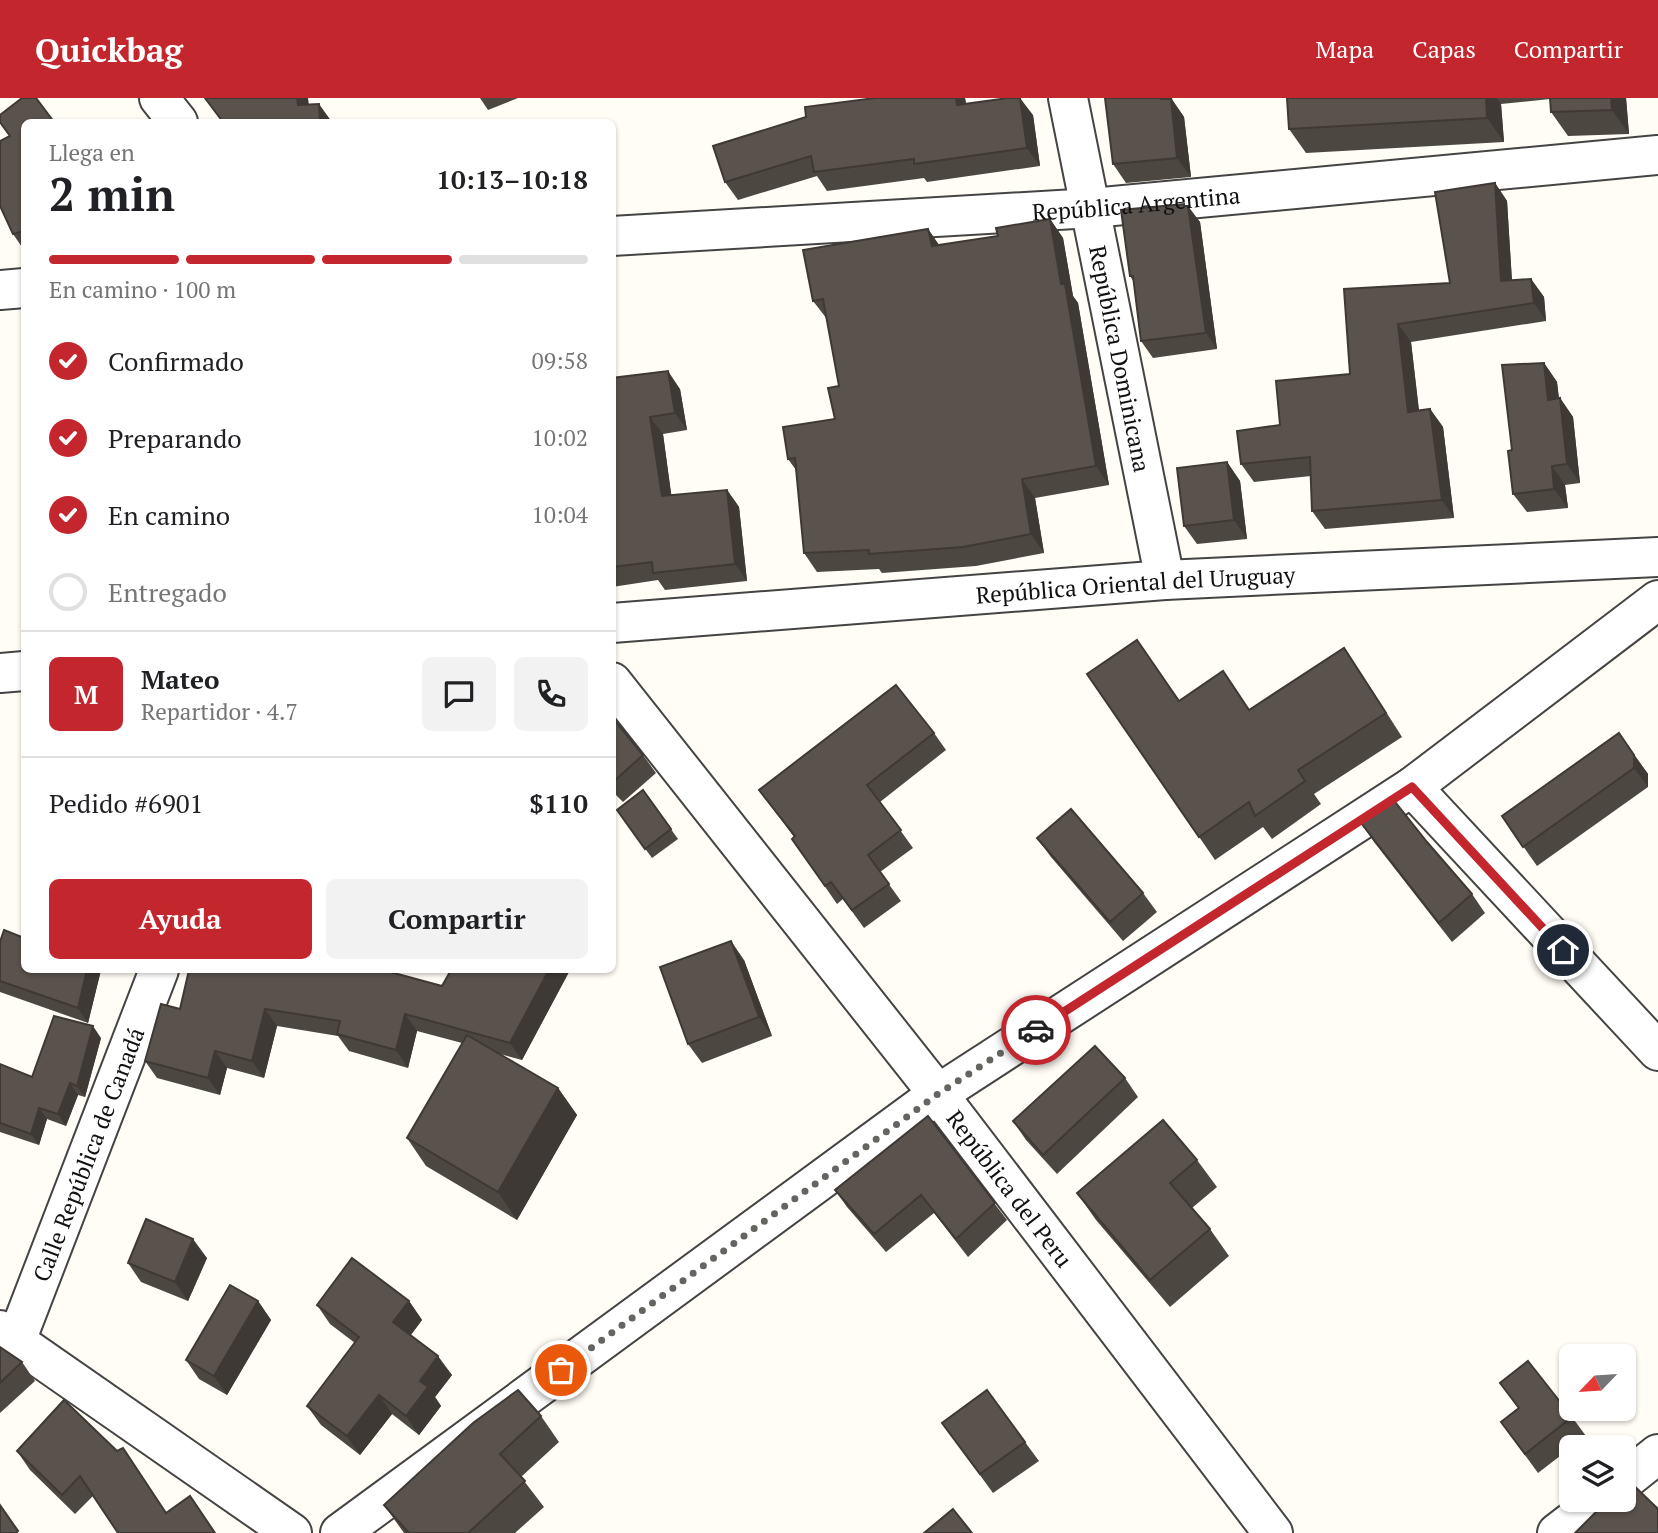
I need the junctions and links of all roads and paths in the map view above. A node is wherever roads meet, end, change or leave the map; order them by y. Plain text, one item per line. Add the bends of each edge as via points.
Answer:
1 (159, 98) edge
2 (1068, 98) edge
3 (176, 119) edge
4 (1658, 155) edge
5 (1092, 208) junction
6 (616, 236) edge
7 (21, 288) edge
8 (0, 290) edge
9 (1658, 557) edge
10 (1165, 580) junction
11 (1658, 600) edge
12 (616, 623) edge
13 (21, 671) edge
14 (0, 674) edge
15 (616, 687) edge
16 (1412, 787) junction
17 (158, 973) edge
18 (1658, 1051) edge
19 (938, 1094) junction
20 (8, 1336) edge
21 (1658, 1454) edge
22 (1636, 1471) edge
23 (1584, 1512) edge
24 (292, 1533) edge
25 (340, 1533) edge
26 (1273, 1533) edge
27 (1557, 1533) edge

1 - 3 street
2 - 5 street, República Dominicana
4 - 5 street, República Argentina
5 - 6 street, República Argentina
5 - 10 street, República Dominicana
7 - 8 street
9 - 10 street, República Oriental del Uruguay
10 - 12 street, República Oriental del Uruguay
11 - 16 street
13 - 14 street
15 - 19 street, República del Peru
16 - 18 street
16 - 19 street
17 - 20 street, Calle República de Canadá
19 - 25 street
19 - 26 street, República del Peru
20 - 24 street
21 - 22 street
23 - 27 street

